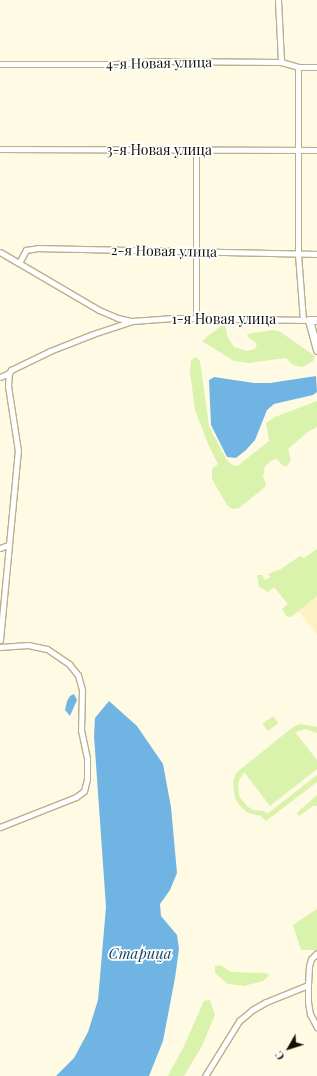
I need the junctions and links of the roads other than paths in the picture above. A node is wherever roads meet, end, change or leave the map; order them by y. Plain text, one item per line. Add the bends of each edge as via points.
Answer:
1 (278, 0) edge
2 (281, 62) junction
3 (0, 64) edge
4 (298, 67) junction
5 (317, 67) edge
6 (0, 149) edge
7 (196, 150) junction
8 (298, 150) junction
9 (317, 150) edge
10 (0, 252) edge
11 (197, 252) junction
12 (298, 254) junction
13 (317, 254) edge
14 (19, 263) junction
15 (196, 318) junction
16 (310, 320) edge
17 (132, 321) junction
18 (317, 350) edge
19 (8, 373) junction
20 (0, 377) edge
21 (8, 545) junction
22 (0, 548) edge
23 (0, 640) edge
24 (0, 647) edge
25 (0, 827) edge
26 (317, 953) edge
27 (308, 985) junction
28 (317, 1027) edge
29 (205, 1076) edge

1 - 2 street
2 - 3 street, 4-я Новая улица
2 - 4 street, 4-я Новая улица
4 - 5 street, 4-я Новая улица
4 - 8 street
6 - 7 street, 3-я Новая улица
7 - 8 street, 3-я Новая улица
7 - 11 street
8 - 9 street, 3-я Новая улица
8 - 12 street
10 - 14 street
11 - 12 street, 2-я Новая улица
11 - 14 street, 2-я Новая улица via 31,248 26,250
11 - 15 street
12 - 13 street, 2-я Новая улица
12 - 16 street
14 - 17 street via 99,310
15 - 16 street, 1-я Новая улица
15 - 17 street, 1-я Новая улица
16 - 18 street
17 - 19 street via 50,351 15,367
19 - 20 street
19 - 21 street via 18,451
21 - 22 street
21 - 23 street
24 - 25 street via 28,645 47,649 69,664 78,675 82,690 81,730 87,758 84,792
26 - 27 street via 309,966
27 - 28 street via 310,1014
27 - 29 street via 266,1002 239,1021

